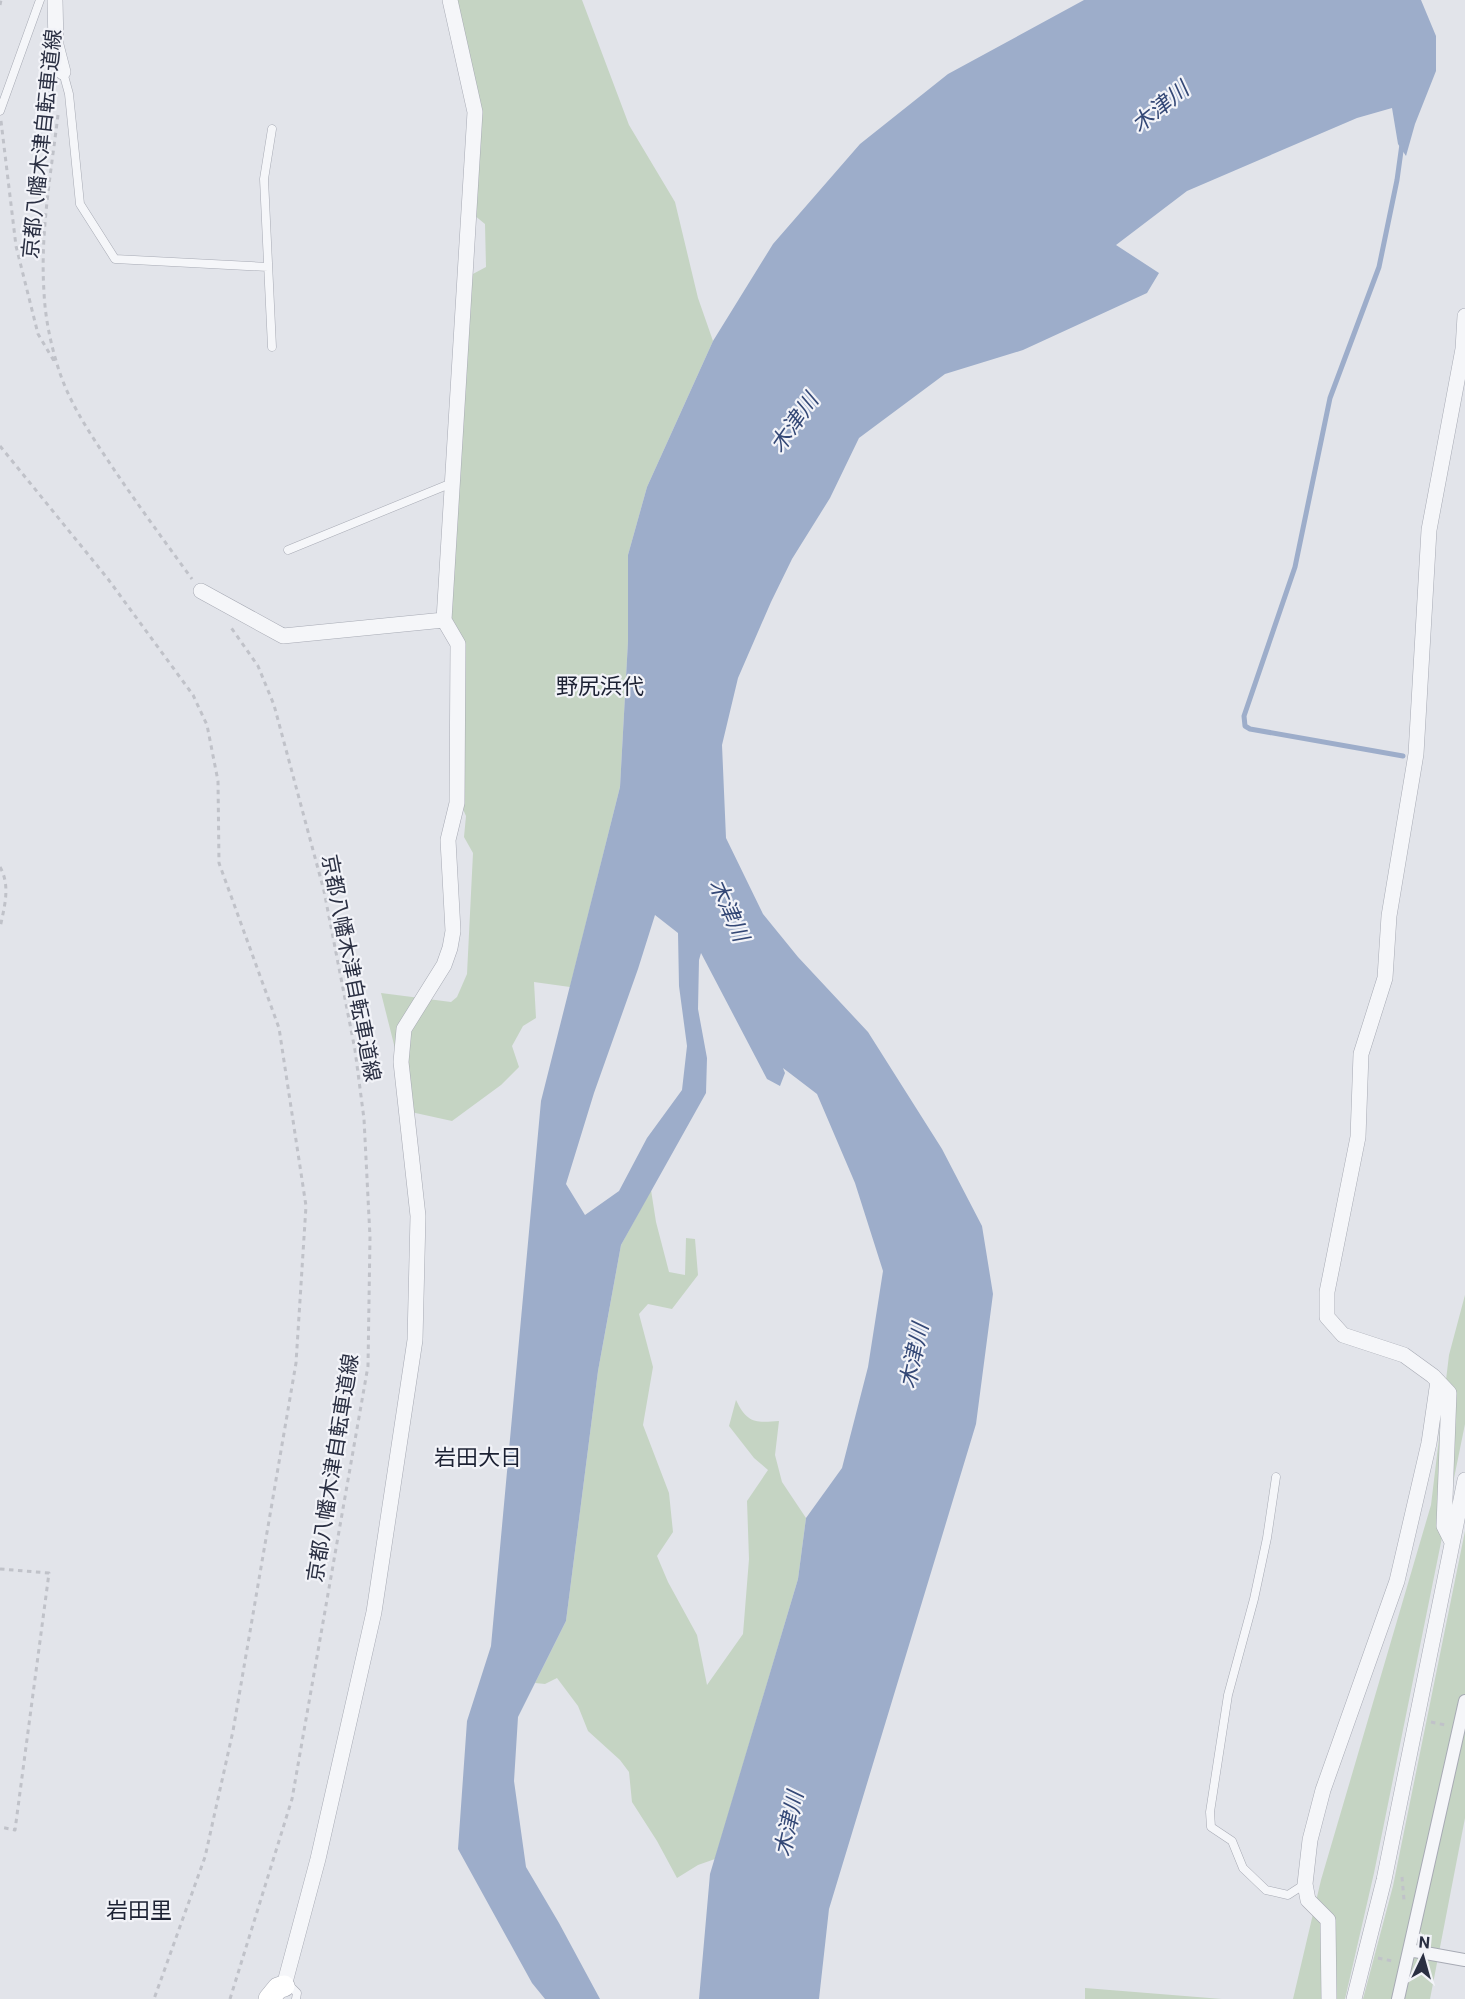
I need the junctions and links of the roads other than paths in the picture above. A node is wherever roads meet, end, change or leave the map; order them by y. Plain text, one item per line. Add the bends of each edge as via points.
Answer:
1 (40, 0) edge
2 (55, 0) edge
3 (450, 0) edge
4 (63, 72) joint
5 (0, 111) edge
6 (272, 129) dead end
7 (268, 267) junction
8 (1465, 316) edge
9 (272, 347) dead end
10 (452, 483) junction
11 (288, 549) dead end
12 (201, 591) road end
13 (444, 620) junction
14 (1438, 1382) junction
15 (1276, 1477) dead end
16 (1465, 1480) edge
17 (1452, 1542) junction
18 (1465, 1701) edge
19 (1305, 1884) junction
20 (1409, 1950) junction
21 (1465, 1960) edge
22 (283, 1995) edge
23 (1329, 1999) edge
24 (1354, 1999) edge
25 (1398, 1999) edge

1 - 5 lane
2 - 4 street via 56,45
3 - 10 street via 475,112
4 - 7 lane via 69,94 80,204 115,259
6 - 7 lane via 264,179
7 - 9 lane
8 - 14 street via 1463,349 1430,530 1416,754 1389,916 1385,978 1361,1054 1358,1137 1327,1292 1327,1317 1343,1335 1404,1355
10 - 11 lane
10 - 13 street
12 - 13 street via 283,636
13 - 22 street via 458,644 457,803 448,840 453,931 444,965 404,1029 401,1062 418,1216 415,1340 374,1612
14 - 17 street via 1449,1393 1444,1526
14 - 19 street via 1430,1443 1397,1581 1323,1790 1310,1840
15 - 19 lane via 1257,1588 1228,1695 1211,1827 1232,1841 1243,1868 1266,1890 1288,1895
16 - 17 street
17 - 24 street via 1389,1853
18 - 20 street
19 - 23 street via 1308,1900 1328,1920
20 - 21 street
20 - 25 street

